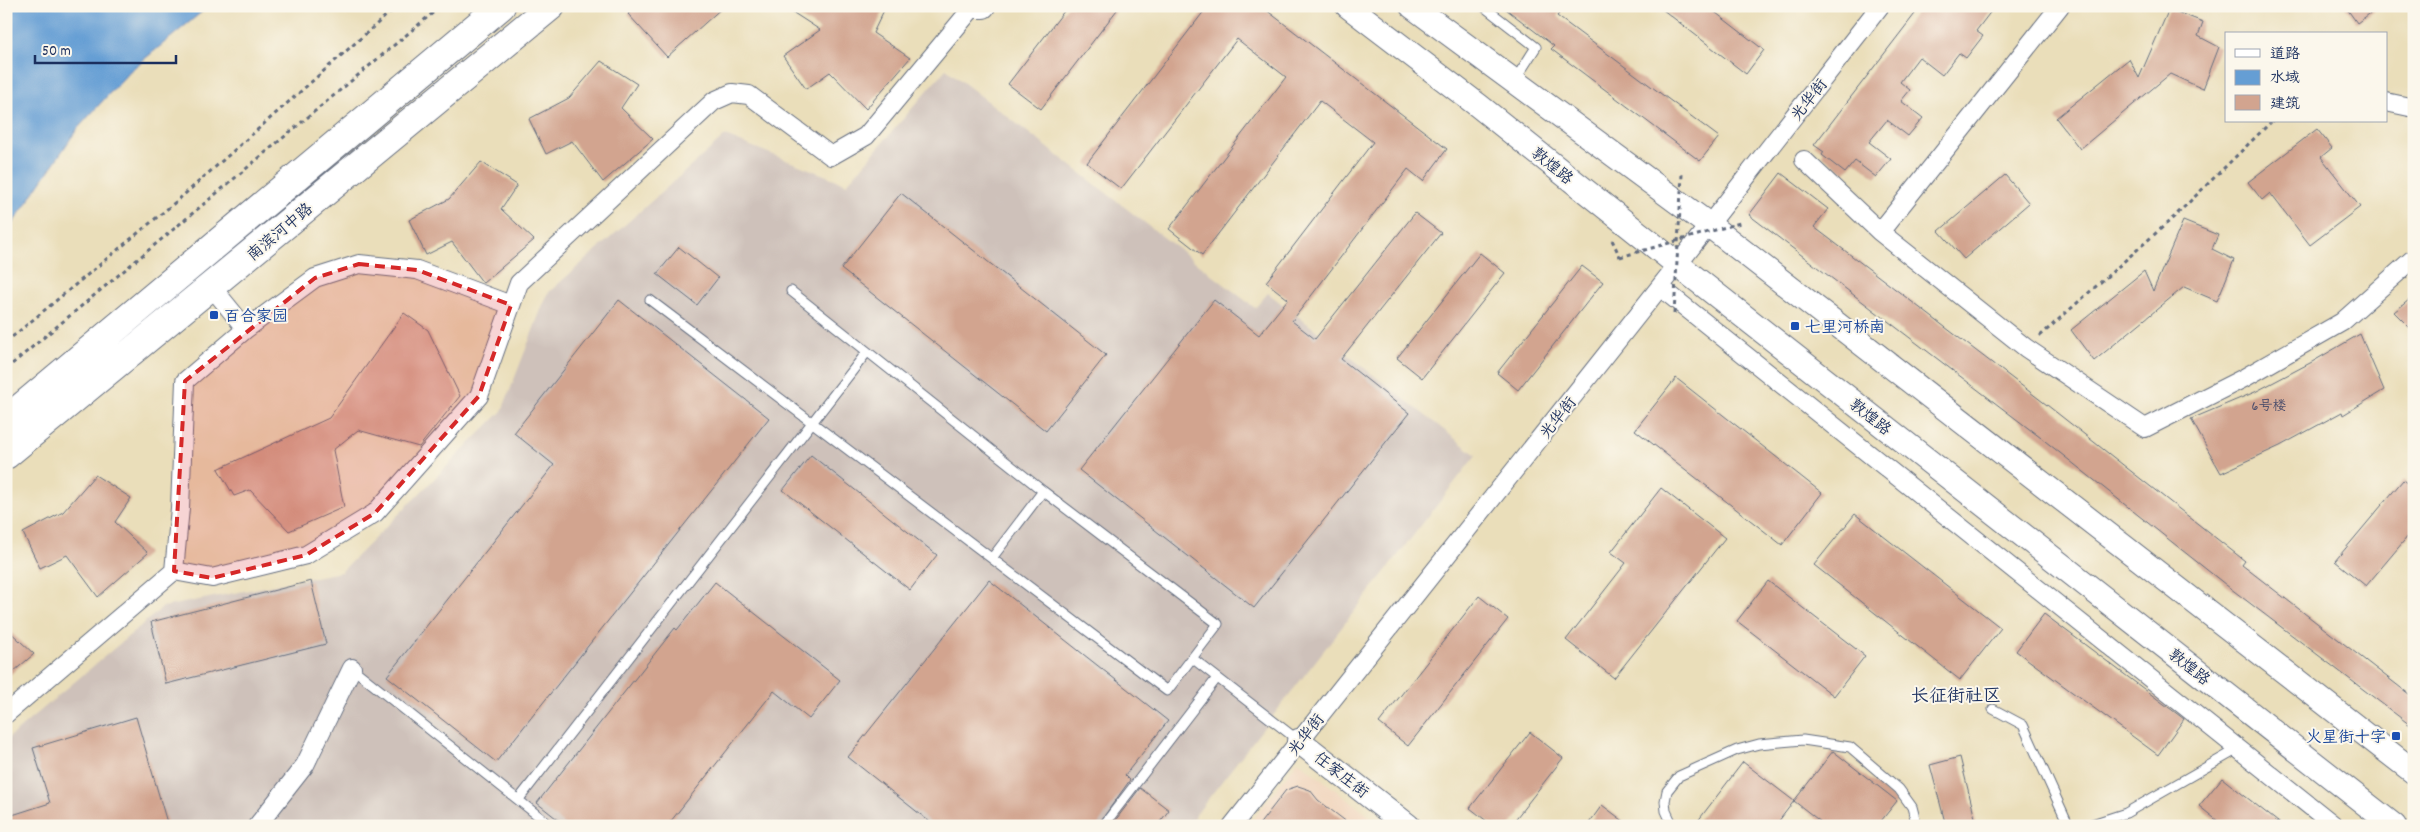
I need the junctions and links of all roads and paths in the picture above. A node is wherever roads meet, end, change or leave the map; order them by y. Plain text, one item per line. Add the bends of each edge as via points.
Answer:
1 (397, 6) edge
2 (441, 6) edge
3 (501, 6) edge
4 (551, 6) edge
5 (969, 6) edge
6 (983, 6) edge
7 (1348, 6) edge
8 (1412, 6) edge
9 (1483, 6) edge
10 (1880, 6) edge
11 (2060, 6) edge
12 (973, 7) edge
13 (1514, 81) junction
14 (2388, 102) edge
15 (2414, 108) edge
16 (2271, 122) edge
17 (1804, 160) dead end
18 (1682, 174) dead end
19 (1740, 223) dead end
20 (1710, 225) junction
21 (1880, 232) junction
22 (1678, 241) junction
23 (1620, 257) dead end
24 (2414, 258) edge
25 (1677, 264) junction
26 (211, 286) junction
27 (1660, 287) junction
28 (791, 291) dead end
29 (650, 300) dead end
30 (511, 305) junction
31 (1674, 314) dead end
32 (246, 329) junction
33 (6, 342) edge
34 (2026, 348) junction
35 (868, 352) junction
36 (6, 369) edge
37 (6, 420) edge
38 (812, 423) junction
39 (6, 455) edge
40 (1043, 491) junction
41 (992, 558) junction
42 (174, 571) junction
43 (1192, 658) junction
44 (352, 668) joint
45 (1217, 678) junction
46 (1993, 709) dead end
47 (6, 714) edge
48 (1299, 741) junction
49 (2238, 748) junction
50 (2414, 772) edge
51 (519, 799) junction
52 (257, 826) edge
53 (551, 826) edge
54 (1103, 826) edge
55 (1232, 826) edge
56 (1408, 826) edge
57 (1672, 826) edge
58 (1917, 826) edge
59 (2069, 826) edge
60 (2086, 826) edge
61 (2335, 826) edge
62 (2394, 826) edge

1 - 33 path via 178,200
2 - 36 path
3 - 37 highway, 南滨河中路
4 - 26 highway, 南滨河中路
5 - 12 main road
6 - 12 main road
7 - 25 main road, 敦煌路
8 - 13 main road
9 - 13 lane via 1536,46
10 - 20 street, 光华街
11 - 21 street
12 - 30 street via 866,136 831,156 749,95 732,93 714,101 520,283
13 - 20 main road
14 - 15 street
16 - 34 path via 2174,217
17 - 21 street
18 - 22 path, bridge
19 - 22 path, bridge
20 - 25 street, 光华街
20 - 50 main road
21 - 34 street
22 - 23 path, bridge
22 - 31 path, bridge
24 - 34 street via 2342,322 2244,378 2144,428
25 - 27 street, 光华街
25 - 62 main road, 敦煌路
26 - 32 street
26 - 39 highway, 南滨河中路
27 - 48 street, 光华街
27 - 49 street
28 - 35 lane
29 - 38 lane
30 - 32 street via 417,270 359,264 315,278
30 - 42 street via 479,396 375,513 306,555 212,578
32 - 42 street via 186,381
35 - 38 lane
35 - 40 lane
38 - 41 lane
38 - 51 lane
40 - 41 lane
40 - 43 lane via 1218,624
41 - 43 lane via 1167,691
42 - 47 street
43 - 45 lane
44 - 51 lane
44 - 52 street via 305,765
45 - 48 lane
45 - 54 lane
46 - 59 lane via 2023,725
48 - 55 street, 光华街
48 - 56 main road, 任家庄街
49 - 60 lane via 2126,813
49 - 61 street
51 - 53 lane
57 - 58 lane via 1665,801 1679,776 1737,750 1759,744 1803,740 1850,747 1899,789 1912,807

